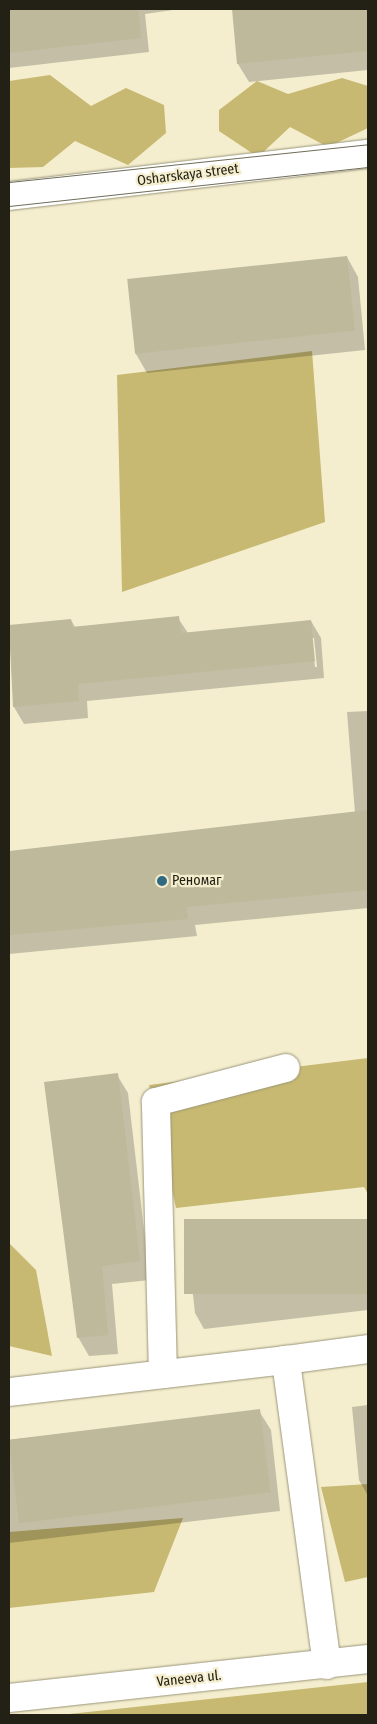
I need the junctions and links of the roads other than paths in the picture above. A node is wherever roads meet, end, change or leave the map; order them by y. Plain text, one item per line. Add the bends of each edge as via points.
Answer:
1 (368, 154) edge
2 (9, 196) edge
3 (286, 1068) dead end
4 (368, 1349) edge
5 (286, 1360) junction
6 (163, 1374) junction
7 (9, 1392) edge
8 (368, 1659) edge
9 (327, 1665) junction
10 (9, 1698) edge

1 - 2 street, Osharskaya street
3 - 6 street via 156,1102
4 - 5 street
5 - 6 street
5 - 9 street
6 - 7 street
8 - 9 street, Vaneeva ul.
9 - 10 street, Vaneeva ul.

